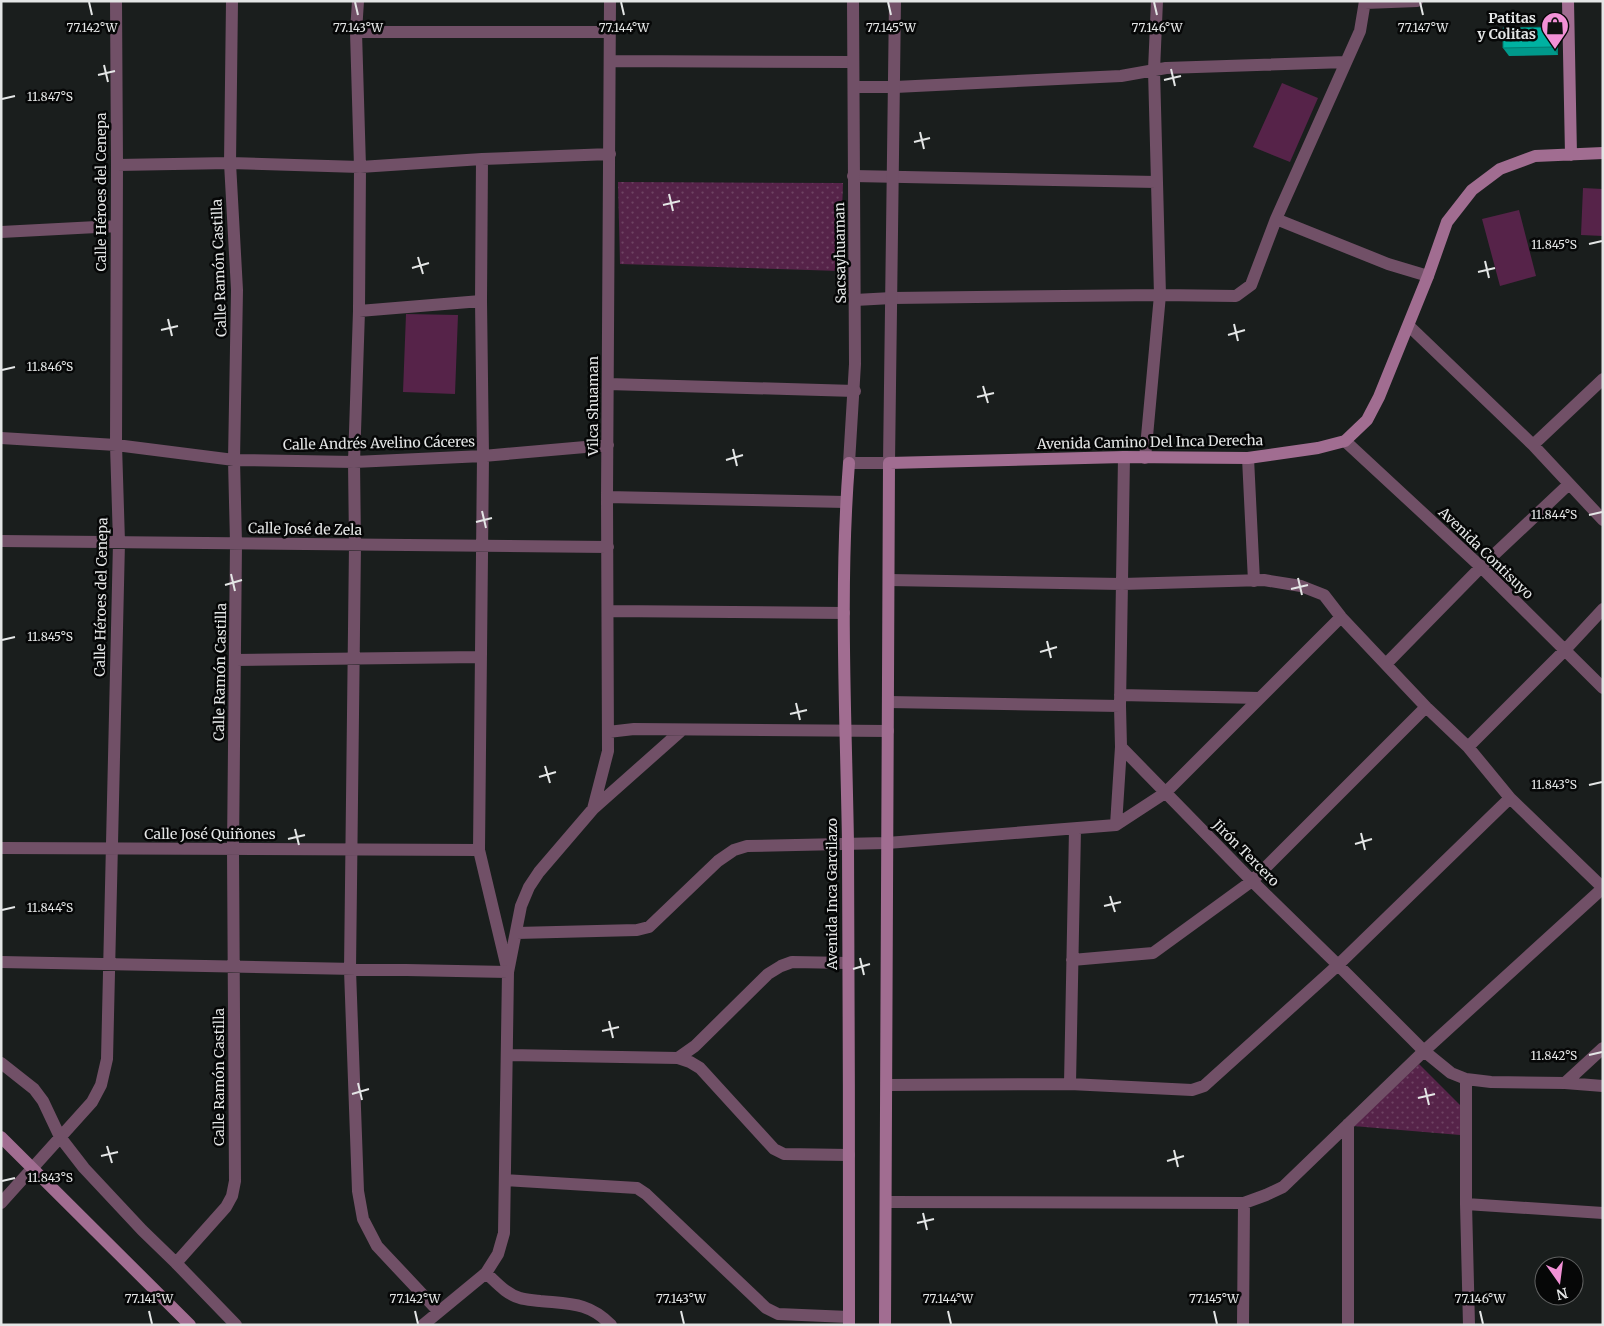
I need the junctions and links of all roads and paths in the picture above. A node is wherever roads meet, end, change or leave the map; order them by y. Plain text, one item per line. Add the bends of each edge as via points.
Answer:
1 (116, 1) edge
2 (232, 1) edge
3 (358, 1) edge
4 (610, 1) edge
5 (853, 1) edge
6 (895, 1) edge
7 (1157, 1) edge
8 (1417, 1) edge
9 (1568, 1) edge
10 (1365, 2) edge
11 (356, 32) junction
12 (610, 32) junction
13 (610, 61) junction
14 (853, 62) junction
15 (1346, 62) junction
16 (1154, 70) junction
17 (854, 87) junction
18 (895, 87) junction
19 (1603, 153) edge
20 (610, 154) junction
21 (1571, 155) junction
22 (482, 159) junction
23 (230, 162) junction
24 (118, 165) junction
25 (360, 167) junction
26 (854, 176) junction
27 (893, 177) junction
28 (1156, 182) junction
29 (1276, 219) junction
30 (116, 226) junction
31 (1, 232) edge
32 (1428, 276) junction
33 (1160, 294) junction
34 (892, 298) junction
35 (855, 300) junction
36 (481, 301) junction
37 (358, 311) junction
38 (1409, 326) junction
39 (1603, 379) edge
40 (608, 384) junction
41 (855, 391) junction
42 (1, 438) edge
43 (1345, 441) junction
44 (116, 445) junction
45 (608, 445) junction
46 (1533, 445) junction
47 (483, 456) junction
48 (1124, 457) junction
49 (1145, 458) junction
50 (1248, 458) junction
51 (234, 460) junction
52 (354, 462) junction
53 (849, 463) junction
54 (889, 464) junction
55 (1569, 484) junction
56 (607, 497) junction
57 (846, 502) junction
58 (1603, 520) edge
59 (1, 541) edge
60 (119, 542) junction
61 (236, 543) junction
62 (355, 544) junction
63 (482, 546) junction
64 (608, 547) junction
65 (1481, 567) junction
66 (889, 580) junction
67 (1254, 581) junction
68 (1122, 584) junction
69 (1603, 609) edge
70 (608, 611) junction
71 (844, 613) junction
72 (1341, 617) junction
73 (1564, 651) junction
74 (480, 657) junction
75 (354, 658) junction
76 (235, 660) junction
77 (1386, 664) junction
78 (1603, 688) edge
79 (1260, 698) junction
80 (1120, 700) junction
81 (888, 702) junction
82 (1426, 707) junction
83 (682, 730) junction
84 (845, 731) junction
85 (888, 731) junction
86 (608, 732) junction
87 (1121, 747) junction
88 (1468, 747) junction
89 (1165, 793) junction
90 (1510, 798) junction
91 (593, 809) junction
92 (1116, 825) junction
93 (1075, 829) junction
94 (848, 843) junction
95 (887, 843) junction
96 (1, 848) edge
97 (111, 848) junction
98 (233, 849) junction
99 (352, 850) junction
100 (479, 850) junction
101 (1252, 881) junction
102 (1603, 888) edge
103 (516, 933) junction
104 (1072, 960) junction
105 (1, 962) edge
106 (848, 963) junction
107 (109, 965) junction
108 (1338, 965) junction
109 (234, 967) junction
110 (350, 970) junction
111 (508, 972) junction
112 (1603, 1048) edge
113 (1424, 1051) junction
114 (507, 1055) junction
115 (678, 1058) junction
116 (1, 1063) edge
117 (1466, 1078) junction
118 (1070, 1084) junction
119 (1565, 1084) junction
120 (887, 1085) junction
121 (1603, 1086) edge
122 (1348, 1124) junction
123 (1, 1137) edge
124 (60, 1137) junction
125 (849, 1155) junction
126 (33, 1167) junction
127 (505, 1180) junction
128 (886, 1202) junction
129 (1, 1203) edge
130 (1244, 1203) junction
131 (1466, 1204) junction
132 (1603, 1213) edge
133 (176, 1263) junction
134 (486, 1274) junction
135 (439, 1312) junction
136 (849, 1321) edge
137 (190, 1325) edge
138 (236, 1325) edge
139 (423, 1325) edge
140 (611, 1325) edge
141 (886, 1325) edge
142 (1243, 1325) edge
143 (1348, 1325) edge
144 (1469, 1325) edge

1 - 24 street, Calle Héroes del Cenepa
2 - 23 street, Calle Ramón Castilla
3 - 11 street
4 - 12 street, Vilca Shuaman
5 - 14 street, Sacsayhuaman
6 - 18 street
7 - 16 street
8 - 10 street
9 - 21 main road
10 - 15 street via 1360,31
11 - 12 street
11 - 25 street
12 - 13 street, Vilca Shuaman
13 - 14 street
13 - 20 street, Vilca Shuaman
14 - 17 street, Sacsayhuaman
15 - 16 street
15 - 29 street
16 - 18 street via 1121,76
16 - 28 street
17 - 18 street
17 - 26 street, Sacsayhuaman
18 - 27 street
19 - 21 main road, Avenida Camino Del Inca Derecha
20 - 22 street
20 - 40 street, Vilca Shuaman
21 - 32 main road, Avenida Camino Del Inca Derecha via 1535,156 1500,169 1472,190 1447,222
22 - 25 street
22 - 36 street
23 - 24 street
23 - 25 street
23 - 51 street, Calle Ramón Castilla via 237,290
24 - 30 street, Calle Héroes del Cenepa
25 - 37 street
26 - 27 street
26 - 35 street, Sacsayhuaman
27 - 28 street
27 - 34 street
28 - 33 street
29 - 32 street via 1388,264
29 - 33 street via 1251,285 1236,296
30 - 31 street
30 - 44 street, Calle Héroes del Cenepa
32 - 38 main road, Avenida Camino Del Inca Derecha
33 - 34 street
33 - 49 street
34 - 35 street
34 - 54 street
35 - 41 street, Sacsayhuaman
36 - 37 street
36 - 47 street
37 - 52 street
38 - 43 main road, Avenida Camino Del Inca Derecha via 1367,420
38 - 46 street
39 - 46 street
40 - 41 street
40 - 45 street, Vilca Shuaman
41 - 53 street, Sacsayhuaman
42 - 44 street, Calle Andrés Avelino Cáceres
43 - 50 main road, Avenida Camino Del Inca Derecha
43 - 65 street, Avenida Contisuyo
44 - 51 street, Calle Andrés Avelino Cáceres
44 - 60 street, Calle Héroes del Cenepa
45 - 47 street, Calle Andrés Avelino Cáceres
45 - 56 street, Vilca Shuaman
46 - 55 street
47 - 52 street, Calle Andrés Avelino Cáceres
47 - 63 street
48 - 49 main road, Avenida Camino Del Inca Derecha
48 - 54 main road, Avenida Camino Del Inca Derecha
48 - 68 street
49 - 50 main road, Avenida Camino Del Inca Derecha
50 - 67 street
51 - 52 street, Calle Andrés Avelino Cáceres
51 - 61 street, Calle Ramón Castilla
52 - 62 street
53 - 54 street
53 - 57 main road, Avenida Inca Garcilazo
54 - 66 main road
55 - 58 street
55 - 65 street
56 - 57 street
56 - 64 street, Vilca Shuaman
57 - 71 main road, Avenida Inca Garcilazo
59 - 60 street, Calle José de Zela
60 - 61 street, Calle José de Zela
60 - 97 street, Calle Héroes del Cenepa
61 - 62 street, Calle José de Zela
61 - 76 street, Calle Ramón Castilla
62 - 63 street, Calle José de Zela
62 - 75 street
63 - 64 street, Calle José de Zela
63 - 74 street
64 - 70 street, Vilca Shuaman
65 - 73 street, Avenida Contisuyo
65 - 77 street
66 - 68 street
66 - 81 main road
67 - 68 street
67 - 72 street via 1301,586 1324,595
68 - 80 street
69 - 73 street
70 - 71 street
70 - 86 street, Vilca Shuaman
71 - 84 main road, Avenida Inca Garcilazo
72 - 77 street
72 - 79 street
73 - 78 street, Avenida Contisuyo
73 - 88 street
74 - 75 street
74 - 100 street
75 - 76 street
75 - 99 street
76 - 98 street, Calle Ramón Castilla
77 - 82 street
79 - 80 street
79 - 89 street
80 - 81 street
80 - 87 street
81 - 85 main road
82 - 88 street
82 - 101 street
83 - 84 street
83 - 86 street
83 - 91 street
84 - 85 street
84 - 94 main road, Avenida Inca Garcilazo
85 - 95 main road
86 - 91 street, Vilca Shuaman via 608,751
87 - 89 street, Jirón Tercero
87 - 92 street
88 - 90 street
89 - 92 street
89 - 101 street, Jirón Tercero
90 - 102 street
90 - 108 street
91 - 103 street via 529,887 521,906
92 - 93 street
93 - 95 street
93 - 104 street
94 - 95 street
94 - 103 street via 747,846 734,850 718,861 649,927
94 - 106 main road, Avenida Inca Garcilazo
95 - 120 main road
96 - 97 street, Calle José Quiñones
97 - 98 street, Calle José Quiñones
97 - 107 street, Calle Héroes del Cenepa
98 - 99 street, Calle José Quiñones
98 - 109 street, Calle Ramón Castilla
99 - 100 street, Calle José Quiñones
99 - 110 street
100 - 111 street
101 - 104 street via 1153,952
101 - 108 street, Jirón Tercero
102 - 113 street
103 - 111 street
104 - 118 street
105 - 107 street
106 - 115 street via 792,962 780,966
106 - 125 main road, Avenida Inca Garcilazo
107 - 109 street
107 - 124 street, Calle Héroes del Cenepa via 107,1059 101,1084 92,1102
108 - 113 street, Jirón Tercero
108 - 118 street via 1204,1086 1192,1090
109 - 110 street
109 - 133 street, Calle Ramón Castilla via 235,1181 226,1207
110 - 111 street
110 - 135 street via 358,1191 363,1219 377,1246
111 - 114 street
112 - 119 street
113 - 117 street, Jirón Tercero via 1451,1073
113 - 122 street
114 - 115 street
114 - 127 street
115 - 125 street via 700,1068 774,1149 784,1154
116 - 124 street via 34,1089
117 - 119 street, Jirón Tercero
117 - 131 street
118 - 120 street
119 - 121 street, Jirón Tercero
120 - 128 main road
122 - 130 street via 1283,1187
122 - 143 street
123 - 126 main road
124 - 126 street, Calle Héroes del Cenepa
124 - 133 street via 89,1174
125 - 136 main road, Avenida Inca Garcilazo
126 - 129 street, Calle Héroes del Cenepa
126 - 137 main road
127 - 134 street via 504,1233 498,1254
127 - 136 street via 636,1188 766,1308 778,1314
128 - 130 street
128 - 141 main road
130 - 142 street
131 - 132 street
131 - 144 street
133 - 138 street
134 - 135 street
134 - 140 street via 504,1290 521,1299 589,1308
135 - 139 street

